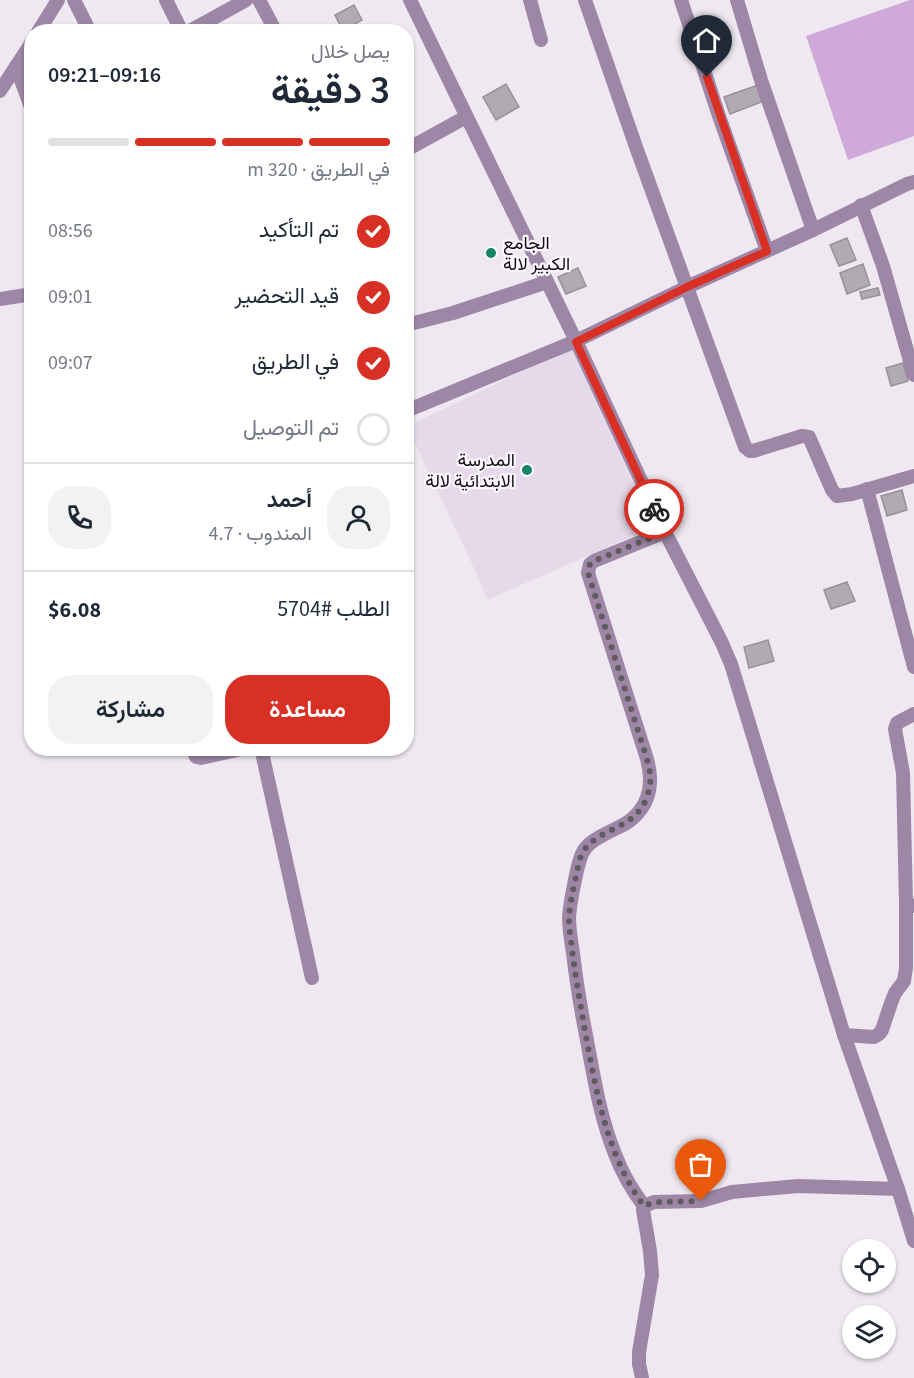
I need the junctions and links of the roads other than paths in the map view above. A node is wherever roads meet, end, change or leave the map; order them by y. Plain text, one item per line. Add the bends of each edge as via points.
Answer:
1 (58, 0) edge
2 (74, 0) edge
3 (166, 0) edge
4 (246, 0) edge
5 (259, 0) edge
6 (410, 0) edge
7 (530, 0) edge
8 (585, 0) edge
9 (681, 0) edge
10 (737, 0) edge
11 (43, 24) edge
12 (86, 24) edge
13 (178, 24) edge
14 (202, 24) edge
15 (272, 24) edge
16 (541, 40) dead end
17 (24, 54) edge
18 (16, 66) junction
19 (24, 88) edge
20 (0, 91) edge
21 (466, 117) junction
22 (414, 146) edge
23 (914, 182) edge
24 (861, 205) junction
25 (813, 230) junction
26 (767, 251) junction
27 (547, 282) junction
28 (687, 287) junction
29 (24, 295) edge
30 (0, 299) edge
31 (414, 322) edge
32 (576, 342) junction
33 (914, 375) edge
34 (414, 408) edge
35 (914, 476) edge
36 (867, 489) junction
37 (665, 532) junction
38 (914, 667) edge
39 (914, 714) edge
40 (196, 756) edge
41 (210, 756) edge
42 (263, 756) edge
43 (910, 905) edge
44 (312, 978) dead end
45 (844, 1035) junction
46 (898, 1189) junction
47 (644, 1206) junction
48 (911, 1220) edge
49 (914, 1241) edge
50 (642, 1378) edge

1 - 11 street
2 - 12 street
3 - 13 street
4 - 14 street
5 - 15 street
6 - 21 street
7 - 16 street
8 - 28 street
9 - 26 street
10 - 25 street
17 - 18 street
18 - 19 street
18 - 20 street
21 - 22 street
21 - 27 street
23 - 24 street
24 - 25 street
24 - 33 street
25 - 26 street
26 - 28 street
27 - 31 street
27 - 32 street
28 - 32 street
28 - 36 street via 745,447 753,451 806,436 812,441 834,493 842,496
29 - 30 street
32 - 34 street
32 - 37 street
35 - 36 street
36 - 38 street
37 - 45 street via 731,664
37 - 47 street via 594,561 588,568 651,781 645,801 632,819 585,849 569,915 576,984 608,1135 615,1157
39 - 43 street via 895,726 903,773
40 - 41 street
42 - 44 street
43 - 45 street via 904,981 882,1030 874,1036
45 - 46 street
46 - 47 street via 798,1186
46 - 48 street
47 - 50 street via 652,1275 639,1352
48 - 49 street

